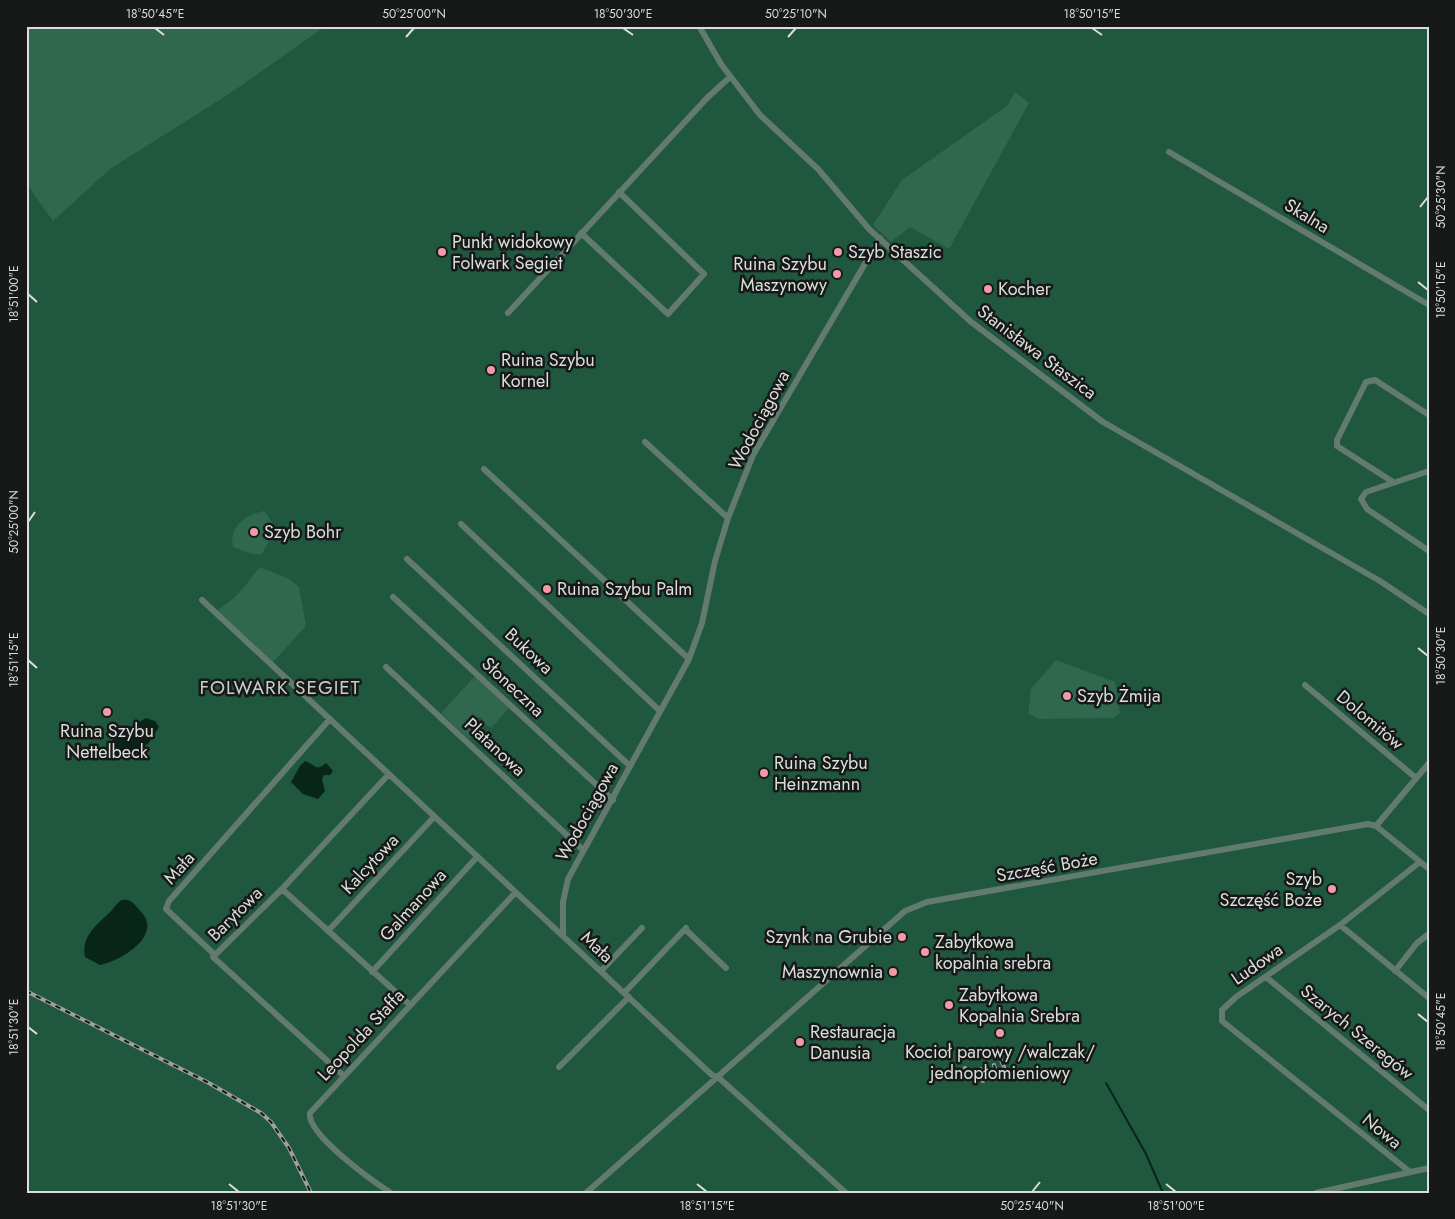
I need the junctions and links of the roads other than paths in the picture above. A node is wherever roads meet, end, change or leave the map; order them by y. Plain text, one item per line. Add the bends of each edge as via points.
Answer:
1 (699, 26) edge
2 (730, 77) junction
3 (1169, 152) dead end
4 (619, 192) junction
5 (581, 233) junction
6 (880, 238) junction
7 (1429, 305) edge
8 (508, 313) dead end
9 (1429, 415) edge
10 (645, 442) dead end
11 (484, 469) dead end
12 (1429, 471) edge
13 (1393, 482) junction
14 (728, 518) junction
15 (461, 524) dead end
16 (1429, 551) edge
17 (407, 559) dead end
18 (394, 596) dead end
19 (202, 600) dead end
20 (1429, 614) edge
21 (689, 658) junction
22 (386, 667) dead end
23 (1305, 685) dead end
24 (660, 711) junction
25 (330, 719) junction
26 (1429, 763) edge
27 (630, 766) junction
28 (389, 774) junction
29 (1416, 778) junction
30 (613, 800) junction
31 (434, 817) junction
32 (1376, 826) junction
33 (583, 850) junction
34 (476, 857) junction
35 (1420, 862) junction
36 (1429, 869) edge
37 (282, 889) junction
38 (515, 893) junction
39 (1340, 925) junction
40 (642, 928) dead end
41 (328, 931) junction
42 (1429, 934) edge
43 (563, 935) junction
44 (215, 955) junction
45 (726, 968) dead end
46 (601, 971) junction
47 (1395, 971) junction
48 (372, 972) junction
49 (1266, 977) junction
50 (627, 995) junction
51 (1429, 998) edge
52 (410, 1004) junction
53 (559, 1068) dead end
54 (344, 1076) junction
55 (716, 1077) junction
56 (1320, 1100) joint
57 (1429, 1110) edge
58 (1429, 1168) edge
59 (1410, 1172) junction
60 (391, 1193) edge
61 (586, 1193) edge
62 (846, 1193) edge
63 (1316, 1193) edge

1 - 2 street, Stanisława Staszica
2 - 4 street
2 - 6 street, Stanisława Staszica via 760,116 814,166
3 - 7 street, Skalna
4 - 5 street
4 - 5 street via 704,274 668,314
5 - 8 street
6 - 14 street, Wodociągowa via 753,455
6 - 20 street, Stanisława Staszica via 970,321 1103,422 1380,581
9 - 13 street via 1374,380 1366,382 1337,446
10 - 14 street
11 - 21 street
12 - 13 street
13 - 16 street via 1362,495 1361,502
14 - 21 street, Wodociągowa via 702,623
15 - 24 street
17 - 27 street, Bukowa
18 - 30 street, Słoneczna
19 - 25 street, Mała
21 - 24 street, Wodociągowa
22 - 33 street, Platanowa
23 - 29 street, Dolomitów
24 - 27 street, Wodociągowa
25 - 28 street, Mała
25 - 44 street, Mała via 169,901 166,909
26 - 29 street
27 - 30 street, Wodociągowa
28 - 31 street, Mała
28 - 37 street
29 - 32 street
30 - 33 street, Wodociągowa
31 - 34 street, Mała
31 - 41 street, Kalcytowa
32 - 35 street
32 - 55 street, Szczęść Boże via 1368,824 927,902 905,911
33 - 43 street, Wodociągowa via 564,892
34 - 38 street, Mała
34 - 48 street, Galmanowa
35 - 36 street
35 - 39 street, Ludowa
37 - 41 street, Barytowa
37 - 44 street, Barytowa
38 - 43 street, Mała
38 - 52 street, Leopolda Staffa
39 - 47 street
39 - 49 street, Ludowa
40 - 46 street
41 - 48 street, Barytowa
42 - 47 street via 1417,943
43 - 46 street, Mała
44 - 54 street, Barytowa via 213,958
45 - 50 street via 685,928
46 - 50 street, Mała
47 - 51 street
48 - 52 street, Barytowa
49 - 56 street, Ludowa via 1222,1010 1222,1021
49 - 57 street, Szarych Szeregów
50 - 53 street
50 - 55 street, Mała
52 - 54 street, Leopolda Staffa
54 - 60 street, Leopolda Staffa via 311,1112 310,1121 344,1158 368,1179
55 - 61 street
55 - 62 street, Mała
56 - 59 street, Nowa
58 - 59 street, Nowa
59 - 63 street

